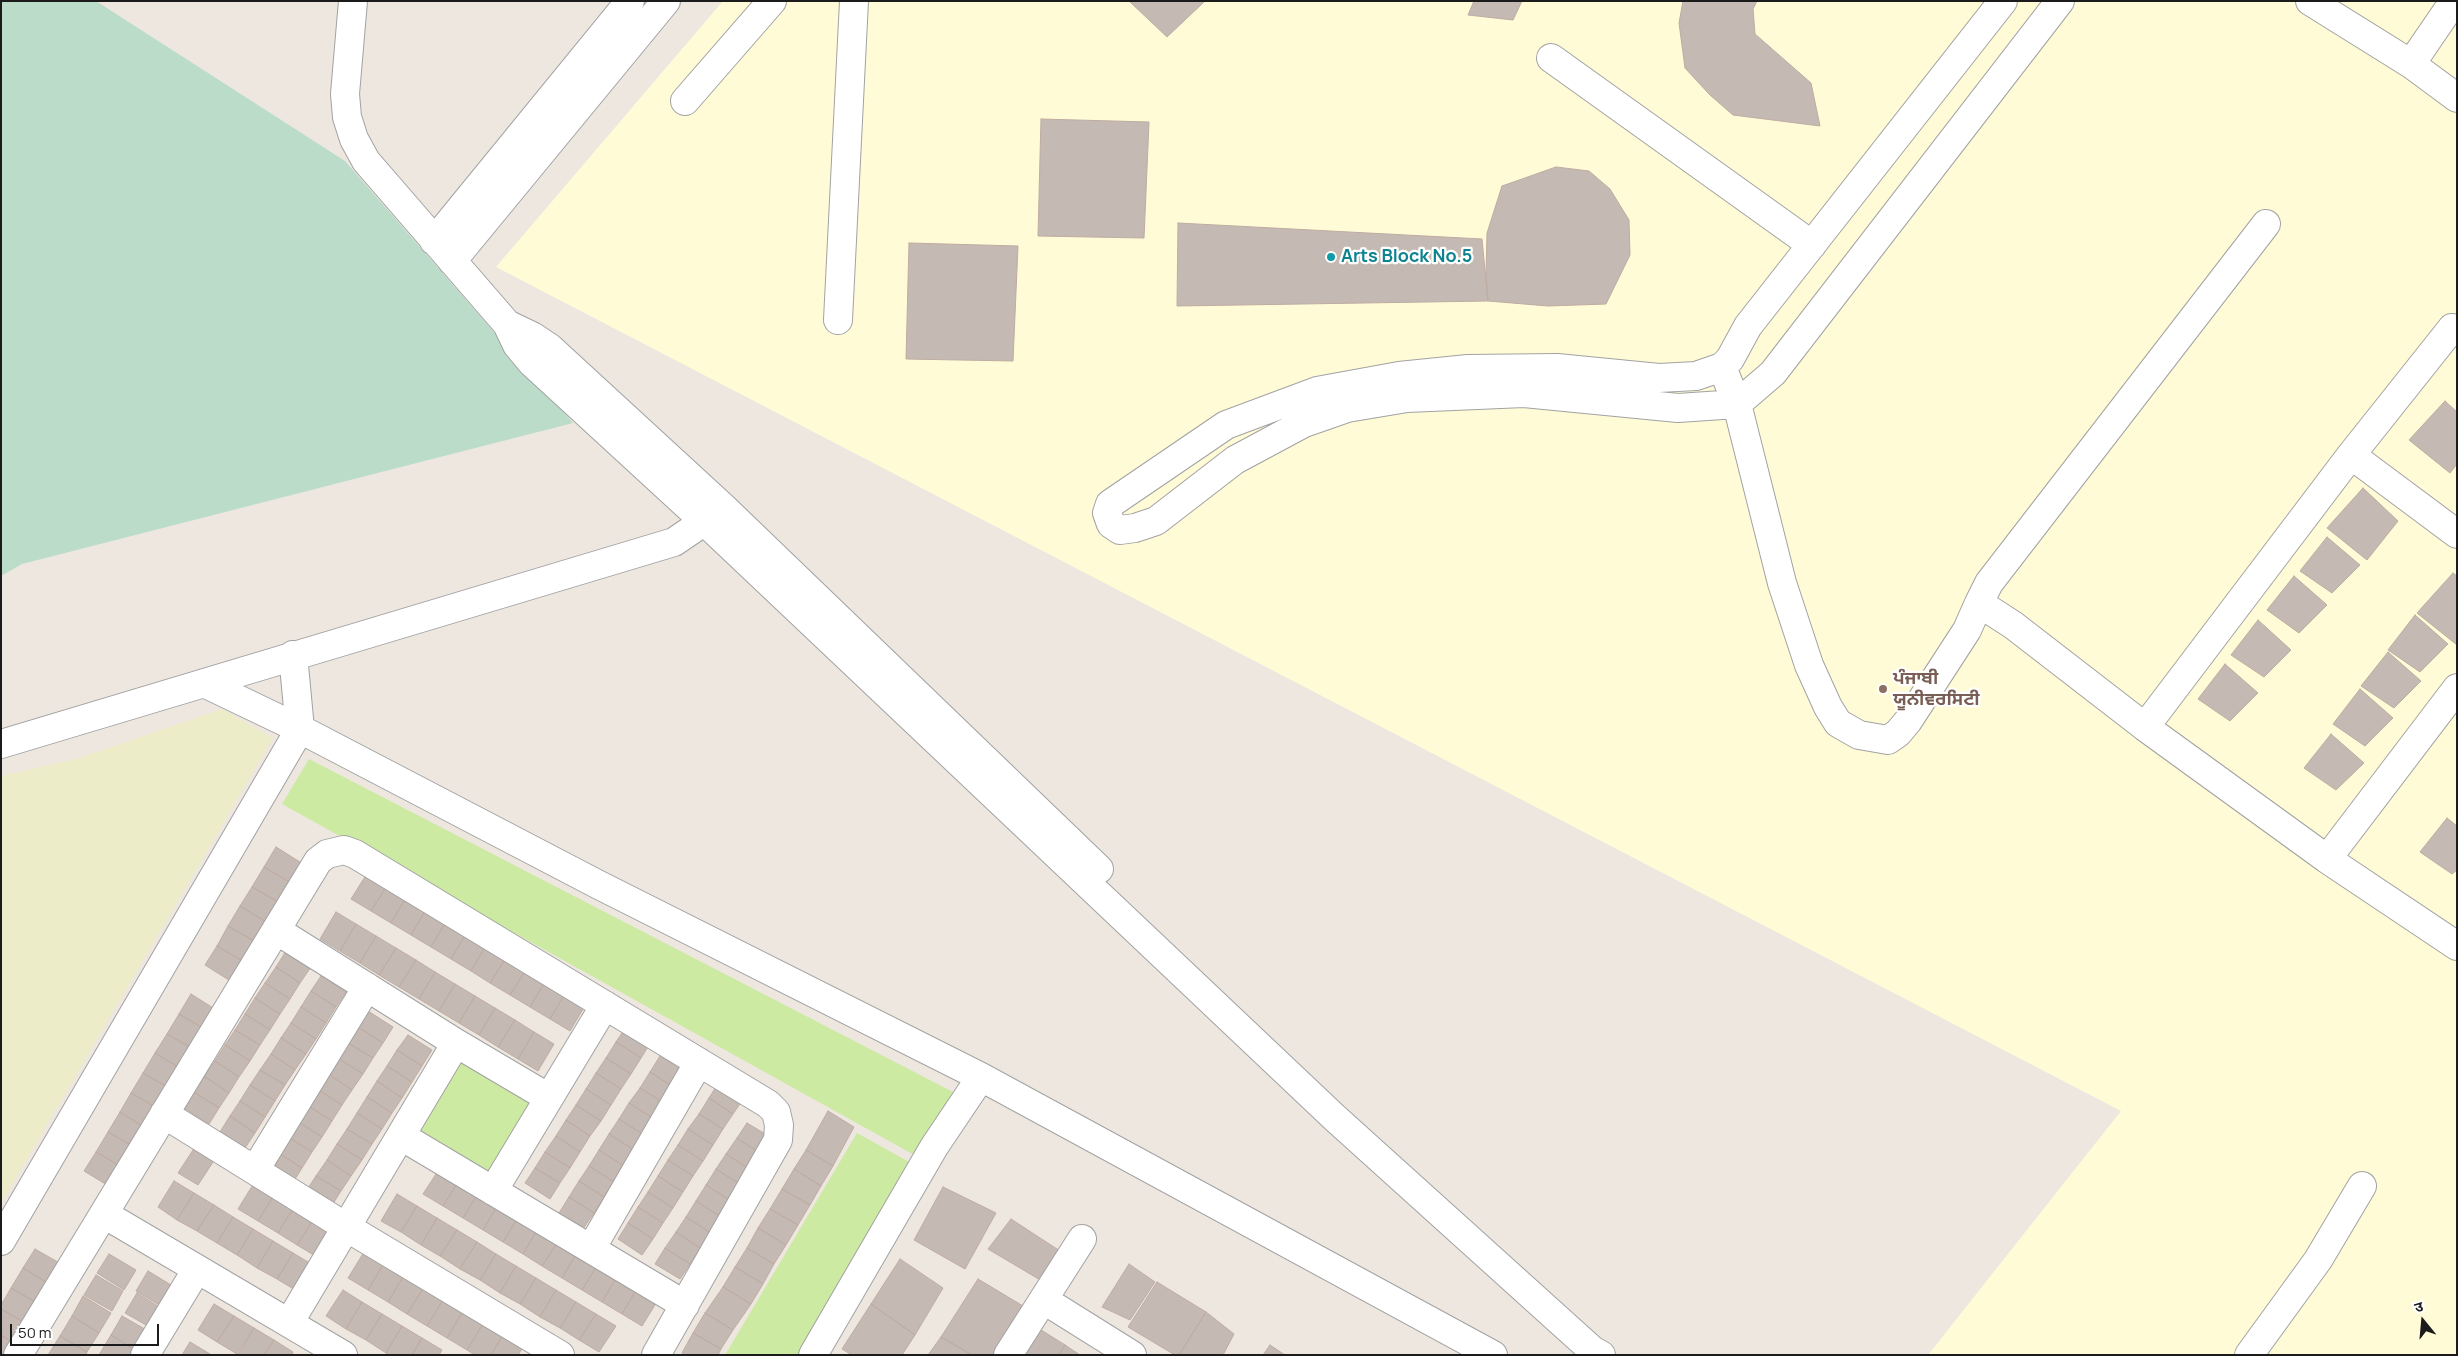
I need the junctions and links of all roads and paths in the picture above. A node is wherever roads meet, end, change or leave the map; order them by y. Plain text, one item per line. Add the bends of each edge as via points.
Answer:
1 (353, 1) edge
2 (630, 1) edge
3 (666, 1) edge
4 (772, 1) edge
5 (854, 1) edge
6 (2003, 1) edge
7 (2060, 1) edge
8 (2310, 1) edge
9 (2454, 1) edge
10 (1551, 58) dead end
11 (2411, 64) junction
12 (2457, 98) edge
13 (685, 101) dead end
14 (2266, 224) dead end
15 (1812, 245) junction
16 (443, 251) junction
17 (838, 320) dead end
18 (2457, 332) edge
19 (1722, 367) junction
20 (1737, 404) junction
21 (2351, 455) junction
22 (714, 515) junction
23 (2457, 534) edge
24 (1979, 603) junction
25 (293, 655) junction
26 (204, 683) junction
27 (2457, 688) edge
28 (2145, 727) junction
29 (300, 729) junction
30 (1, 744) edge
31 (2327, 859) junction
32 (276, 930) junction
33 (2457, 946) edge
34 (368, 987) junction
35 (605, 1005) junction
36 (456, 1043) junction
37 (698, 1062) junction
38 (981, 1077) junction
39 (548, 1098) junction
40 (164, 1114) junction
41 (401, 1136) junction
42 (255, 1170) junction
43 (2362, 1186) dead end
44 (492, 1191) junction
45 (104, 1214) junction
46 (346, 1227) junction
47 (1473, 1230) junction
48 (1082, 1240) dead end
49 (1, 1241) edge
50 (591, 1249) junction
51 (197, 1269) junction
52 (1044, 1300) junction
53 (685, 1305) junction
54 (289, 1323) junction
55 (18, 1355) edge
56 (145, 1355) edge
57 (343, 1355) edge
58 (560, 1355) edge
59 (656, 1355) edge
60 (813, 1355) edge
61 (1008, 1355) edge
62 (1132, 1355) edge
63 (1494, 1355) edge
64 (1601, 1355) edge
65 (1615, 1355) edge
66 (2248, 1355) edge

1 - 16 street via 345,94 347,117 354,139 366,161
2 - 16 street
3 - 16 street
4 - 13 street
5 - 17 street
6 - 15 street
7 - 20 street via 1772,374
8 - 11 street
9 - 11 street
10 - 15 street
11 - 12 street
14 - 24 street via 1989,583
15 - 19 street via 1748,326
16 - 22 street via 506,324 532,363
18 - 21 street via 2452,328
19 - 20 street
19 - 20 street via 1696,376 1659,378 1557,368 1468,369 1399,376 1317,391 1226,425 1110,504 1107,513 1111,524 1120,530 1156,521 1235,460 1272,438 1347,408 1407,398 1524,393 1678,408
20 - 24 street via 1782,583 1810,665 1838,723 1859,735 1888,740 1898,733 1966,630
21 - 23 street
21 - 28 street
22 - 25 street via 674,542
22 - 47 street via 1335,1118
24 - 28 street via 2013,625
25 - 26 street
25 - 29 street
26 - 29 street
26 - 30 street
27 - 31 street
28 - 31 street
29 - 38 street via 599,885
29 - 49 street
31 - 33 street
32 - 34 street
32 - 35 street via 318,861 327,854 344,850
32 - 40 street
34 - 36 street
34 - 42 street
35 - 37 street
35 - 39 street
36 - 39 street
36 - 41 street
37 - 50 street
37 - 53 street via 768,1104 776,1112 779,1125 778,1140
38 - 60 street via 934,1147
38 - 63 street
39 - 44 street
40 - 42 street
40 - 45 street
41 - 44 street
41 - 46 street
42 - 46 street
43 - 66 street via 2318,1260
44 - 50 street
45 - 51 street
45 - 55 street
46 - 54 street
46 - 58 street
47 - 64 street via 1592,1350
47 - 65 street via 1605,1336
48 - 52 street
50 - 53 street
51 - 54 street
51 - 56 street
52 - 61 street
52 - 62 street
53 - 59 street
54 - 57 street

